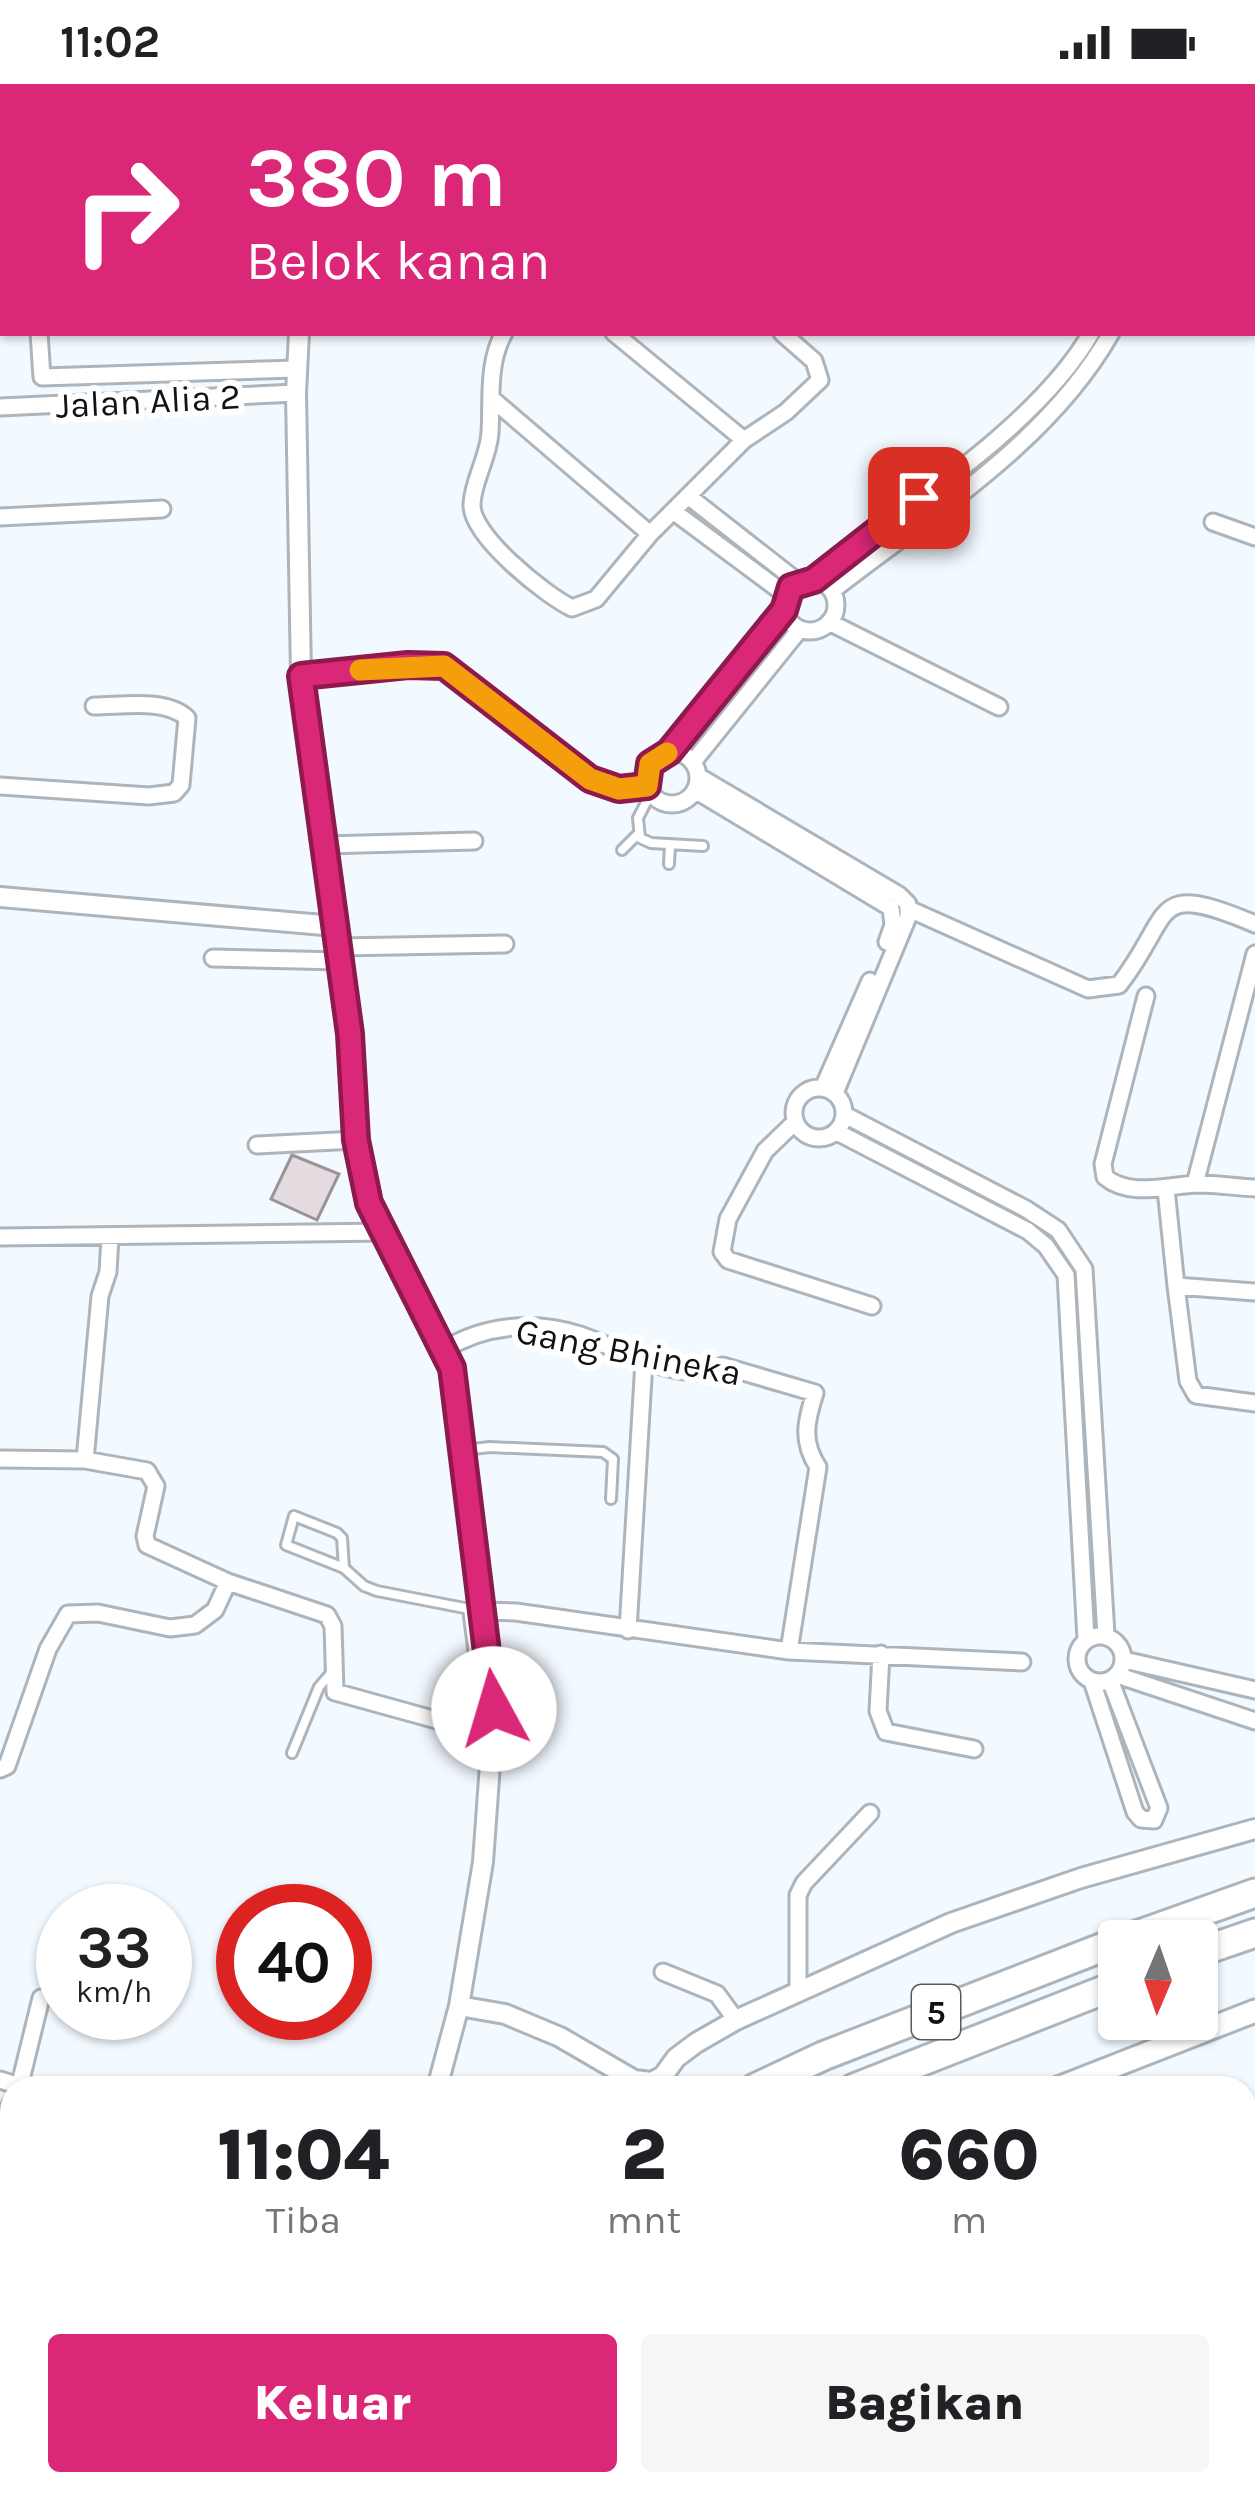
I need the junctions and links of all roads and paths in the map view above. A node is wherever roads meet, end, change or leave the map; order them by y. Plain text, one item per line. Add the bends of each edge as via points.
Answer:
1 (39, 336) edge
2 (299, 336) edge
3 (503, 336) edge
4 (618, 336) edge
5 (785, 336) edge
6 (1089, 336) edge
7 (1109, 336) edge
8 (297, 370) junction
9 (296, 393) junction
10 (490, 398) junction
11 (0, 407) edge
12 (744, 440) junction
13 (680, 504) junction
14 (162, 508) dead end
15 (0, 517) edge
16 (1213, 522) dead end
17 (650, 534) junction
18 (1255, 537) edge
19 (806, 581) junction
20 (832, 591) junction
21 (785, 603) junction
22 (829, 622) junction
23 (800, 629) junction
24 (301, 676) junction
25 (94, 706) dead end
26 (999, 707) dead end
27 (669, 752) junction
28 (696, 776) junction
29 (0, 786) edge
30 (649, 790) junction
31 (638, 834) junction
32 (475, 842) dead end
33 (323, 845) junction
34 (670, 845) junction
35 (703, 846) dead end
36 (622, 850) dead end
37 (669, 864) dead end
38 (0, 897) edge
39 (909, 909) junction
40 (1255, 924) edge
41 (505, 944) dead end
42 (338, 945) junction
43 (1255, 954) edge
44 (213, 958) dead end
45 (1146, 996) dead end
46 (829, 1090) junction
47 (845, 1114) junction
48 (794, 1124) junction
49 (837, 1132) junction
50 (356, 1140) junction
51 (257, 1145) dead end
52 (1195, 1184) junction
53 (1255, 1188) edge
54 (1166, 1189) junction
55 (384, 1232) junction
56 (0, 1237) edge
57 (110, 1237) junction
58 (1176, 1286) junction
59 (1255, 1292) edge
60 (872, 1306) dead end
61 (445, 1349) junction
62 (644, 1361) junction
63 (1255, 1403) edge
64 (462, 1451) junction
65 (0, 1459) edge
66 (85, 1460) junction
67 (610, 1498) dead end
68 (1100, 1563) junction
69 (1080, 1564) junction
70 (344, 1568) junction
71 (228, 1582) junction
72 (476, 1610) junction
73 (628, 1630) junction
74 (1106, 1635) junction
75 (1086, 1639) junction
76 (789, 1651) junction
77 (881, 1654) junction
78 (1022, 1662) dead end
79 (333, 1671) junction
80 (1111, 1674) junction
81 (1255, 1690) edge
82 (1254, 1719) edge
83 (494, 1736) junction
84 (974, 1749) dead end
85 (292, 1753) dead end
86 (0, 1768) edge
87 (870, 1813) dead end
88 (1255, 1828) edge
89 (1255, 1893) edge
90 (1178, 1920) edge
91 (1255, 1933) edge
92 (1218, 1946) edge
93 (1098, 1949) edge
94 (662, 1972) dead end
95 (798, 1991) junction
96 (1098, 1992) edge
97 (458, 2006) junction
98 (1255, 2011) edge
99 (36, 2018) edge
100 (736, 2020) junction
101 (21, 2076) edge
102 (440, 2076) edge
103 (627, 2076) edge
104 (663, 2076) edge
105 (780, 2076) edge
106 (885, 2076) edge
107 (1089, 2076) edge

1 - 8 street via 42,376
2 - 8 street
3 - 10 street
4 - 12 street
5 - 12 street via 814,361 820,380
6 - 19 street via 1051,388 990,444
7 - 20 street via 1028,439
8 - 9 street
9 - 11 street, Jalan Alia 2
9 - 24 street
10 - 17 street
10 - 17 street via 488,457 472,515 486,539 572,608 596,599
12 - 13 street
13 - 17 street
13 - 19 street
13 - 21 street
14 - 15 street
16 - 18 street
19 - 20 street
19 - 21 street
20 - 22 street
21 - 23 street
21 - 27 street
22 - 23 street
22 - 26 street
23 - 28 street
24 - 30 street via 444,666 590,779
24 - 33 street
25 - 29 street via 166,706 184,714 174,793
27 - 28 street via 682,754
27 - 30 street via 650,764
28 - 30 street via 690,797 674,804
28 - 39 street via 899,895
28 - 46 street via 892,908 888,941
30 - 31 lane
31 - 34 lane
31 - 36 lane
32 - 33 street
33 - 42 street
34 - 35 lane
34 - 37 lane
38 - 42 street
39 - 40 street via 1088,989 1119,985 1167,910 1182,902
39 - 46 street
41 - 42 street
42 - 44 street
42 - 50 street
43 - 52 street
45 - 54 street via 1103,1165 1113,1184
46 - 47 street
46 - 48 street via 805,1091 794,1105
47 - 49 street
47 - 68 street via 1026,1209 1076,1251 1084,1269
48 - 49 street via 805,1136
48 - 60 street via 765,1151 728,1219 722,1252
49 - 69 street via 1028,1231 1066,1275
50 - 51 street
50 - 55 street
52 - 53 street
52 - 54 street
54 - 58 street
55 - 57 street
55 - 61 street
56 - 57 street
57 - 66 street
58 - 59 street
58 - 63 street via 1196,1395
61 - 62 street, Gang Bhineka via 469,1334 515,1326 570,1332
61 - 64 street
62 - 73 street
62 - 76 street, Gang Bhineka via 712,1372 723,1366 815,1393 805,1435 818,1467
64 - 67 lane via 603,1452 613,1459
64 - 72 street
65 - 66 street
66 - 71 street via 152,1474 146,1543
68 - 69 street
68 - 74 street
69 - 75 street
70 - 70 lane via 338,1533 294,1516 286,1545
70 - 72 lane via 376,1592
71 - 79 street via 327,1615
71 - 86 street via 215,1610 195,1625 68,1614
72 - 73 street
72 - 83 street
73 - 76 street
74 - 75 street
74 - 80 street via 1119,1645
75 - 80 street via 1076,1662 1081,1674
76 - 77 street
77 - 78 street
77 - 84 street via 878,1712 886,1732
79 - 83 street via 340,1695
79 - 85 lane
80 - 80 street via 1159,1808 1154,1820 1135,1812
80 - 81 street
80 - 82 street
83 - 97 street
87 - 95 street via 798,1895
88 - 95 street via 952,1923
89 - 90 highway, 5
91 - 92 highway
93 - 105 highway, 5
94 - 100 street via 717,1994
95 - 100 street
96 - 106 highway, 5
97 - 102 street
97 - 103 street via 505,2014
98 - 107 main road
99 - 101 street
100 - 104 street via 676,2058

